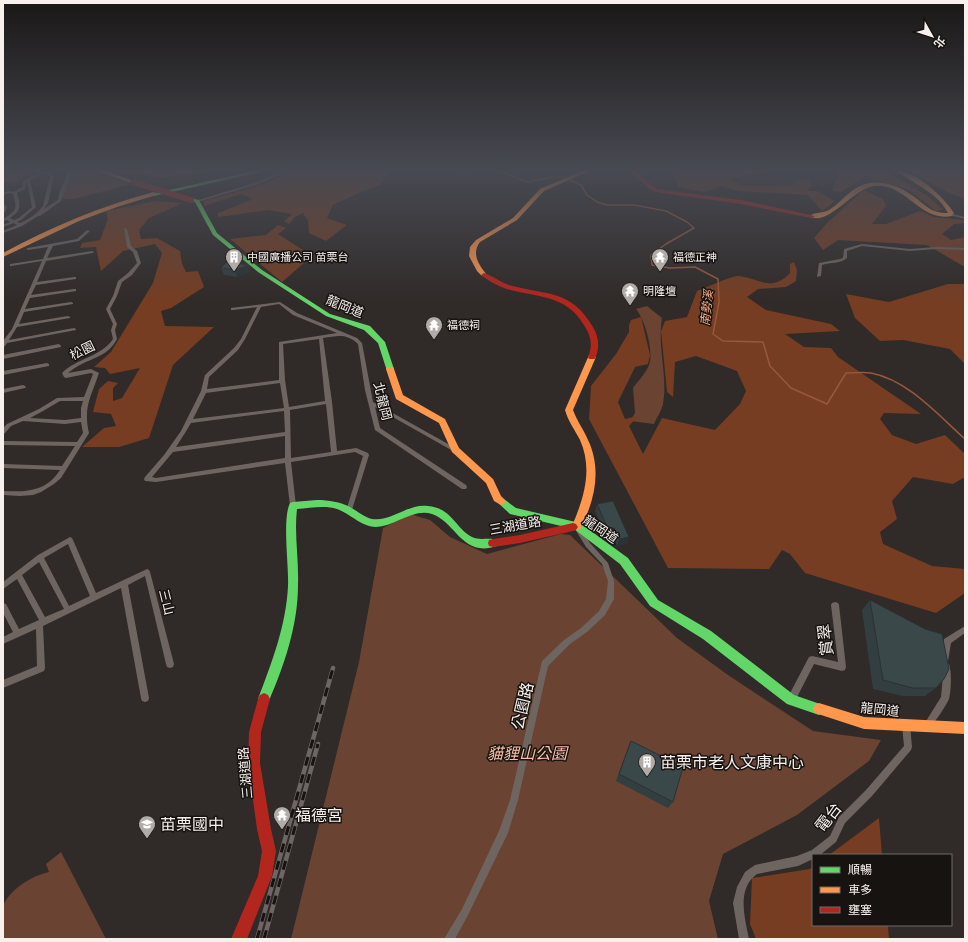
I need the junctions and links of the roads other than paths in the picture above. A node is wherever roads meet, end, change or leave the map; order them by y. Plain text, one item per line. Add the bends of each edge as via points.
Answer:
1 (25, 215) edge
2 (35, 215) edge
3 (39, 215) edge
4 (86, 215) edge
5 (90, 215) edge
6 (203, 215) edge
7 (518, 215) edge
8 (797, 215) edge
9 (824, 215) edge
10 (954, 215) edge
11 (965, 218) edge
12 (5, 219) edge
13 (14, 222) junction
14 (20, 225) junction
15 (3, 226) edge
16 (62, 226) junction
17 (125, 229) dead end
18 (88, 231) dead end
19 (3, 232) edge
20 (51, 246) junction
21 (965, 248) edge
22 (28, 249) dead end
23 (3, 252) edge
24 (92, 252) dead end
25 (3, 255) edge
26 (45, 259) junction
27 (11, 264) dead end
28 (819, 276) dead end
29 (74, 278) dead end
30 (34, 284) junction
31 (74, 290) dead end
32 (28, 297) junction
33 (71, 303) dead end
34 (260, 305) junction
35 (233, 309) dead end
36 (22, 311) junction
37 (68, 317) dead end
38 (15, 326) junction
39 (74, 329) dead end
40 (343, 334) junction
41 (321, 338) junction
42 (4, 343) edge
43 (59, 346) dead end
44 (3, 357) edge
45 (47, 365) dead end
46 (3, 373) edge
47 (282, 381) junction
48 (23, 387) dead end
49 (3, 391) edge
50 (204, 392) junction
51 (85, 399) junction
52 (329, 402) junction
53 (371, 403) junction
54 (287, 409) junction
55 (21, 419) junction
56 (82, 420) junction
57 (189, 421) junction
58 (3, 432) edge
59 (287, 434) junction
60 (3, 443) edge
61 (79, 444) junction
62 (170, 450) junction
63 (455, 450) junction
64 (334, 453) junction
65 (288, 460) junction
66 (3, 466) edge
67 (64, 468) junction
68 (464, 487) dead end
69 (3, 493) edge
70 (293, 506) junction
71 (349, 511) junction
72 (577, 526) junction
73 (40, 558) junction
74 (18, 575) junction
75 (124, 584) junction
76 (3, 586) edge
77 (94, 596) junction
78 (835, 605) dead end
79 (3, 606) edge
80 (68, 610) junction
81 (41, 623) junction
82 (965, 629) edge
83 (18, 634) junction
84 (3, 641) edge
85 (170, 664) dead end
86 (5, 682) edge
87 (145, 698) dead end
88 (791, 700) junction
89 (906, 725) junction
90 (927, 726) junction
91 (965, 728) edge
92 (815, 854) edge
93 (812, 855) edge
94 (238, 939) edge
95 (449, 939) edge
96 (744, 939) edge

1 - 13 street
2 - 14 street
3 - 14 street
4 - 16 street
5 - 16 street
6 - 63 street, 龍岡道 via 215,234 260,271 328,315 367,328 381,342 399,397 442,421
7 - 72 street via 474,245 472,257 475,266 488,278 505,286 568,303 580,312 594,334 595,349 569,410 571,419 587,445 592,467 590,492
8 - 9 street
10 - 11 street
12 - 13 street
13 - 14 street
13 - 15 street
14 - 19 street
16 - 23 street
16 - 25 street
17 - 51 street, 松園 via 129,247 135,251 139,263 120,281 108,309 114,324 115,339 102,354 75,365 65,373 66,376 91,371 96,373
18 - 20 street via 78,240
20 - 22 street
20 - 26 street
21 - 28 street via 910,250 862,245 845,250 844,258 840,262 820,264
24 - 26 street
26 - 27 street
26 - 30 street
29 - 30 street
30 - 32 street
31 - 32 street
32 - 36 street
33 - 36 street
34 - 35 street, 北龍岡
34 - 40 street, 北龍岡 via 280,303 295,314
34 - 50 street via 236,348 207,376
36 - 38 street
37 - 38 street
38 - 42 street
39 - 42 street
40 - 41 street
40 - 53 street, 北龍岡 via 360,344
41 - 47 street via 281,342
41 - 52 street
43 - 44 street
45 - 46 street
47 - 50 street
47 - 54 street
48 - 49 street
50 - 57 street
51 - 55 street via 59,399
51 - 56 street, 松園
52 - 54 street
52 - 64 street
53 - 63 street
53 - 68 street, 北龍岡 via 378,429
54 - 57 street
54 - 59 street
55 - 56 street via 65,422
55 - 58 street via 9,425
56 - 61 street, 松園 via 86,432
57 - 62 street
59 - 62 street
59 - 65 street
60 - 61 street
61 - 67 street, 松園
62 - 65 street via 147,479 156,480
63 - 72 street, 龍岡道 via 490,481 497,498 513,511
64 - 65 street
64 - 71 street via 356,450 366,455
65 - 70 street
66 - 67 street
67 - 69 street, 松園 via 53,481 31,494
70 - 71 street, 三湖道路 via 334,505
70 - 94 street, 三湖道路 via 291,608 284,645 264,696 255,732 254,763 269,850 265,876
71 - 72 street, 三湖道路 via 358,519 375,523 430,509 444,516 470,542 493,544
72 - 88 street, 龍岡道 via 624,561 654,603 707,635
72 - 95 street, 公園路 via 588,545 606,563 611,581 610,599 602,614 567,642 545,664 514,800 503,833 465,912
73 - 74 street
73 - 77 street via 70,540
73 - 80 street
74 - 76 street
74 - 81 street
75 - 77 street, 三山
75 - 85 street, 三山 via 148,572
75 - 87 street
77 - 80 street, 三山
78 - 88 street, 賞翠 via 842,668 812,660
79 - 83 street
80 - 81 street, 三山
81 - 83 street, 三山
81 - 86 street via 41,668
82 - 90 street via 947,641 944,655 947,675 945,698
83 - 84 street, 三山
88 - 89 street, 龍岡道 via 864,723
89 - 90 street, 龍岡道
89 - 92 street, 電台 via 908,746 869,793 842,820 833,839
90 - 91 street, 龍岡道
93 - 96 street, 電台 via 798,861 755,870 748,875 738,902

